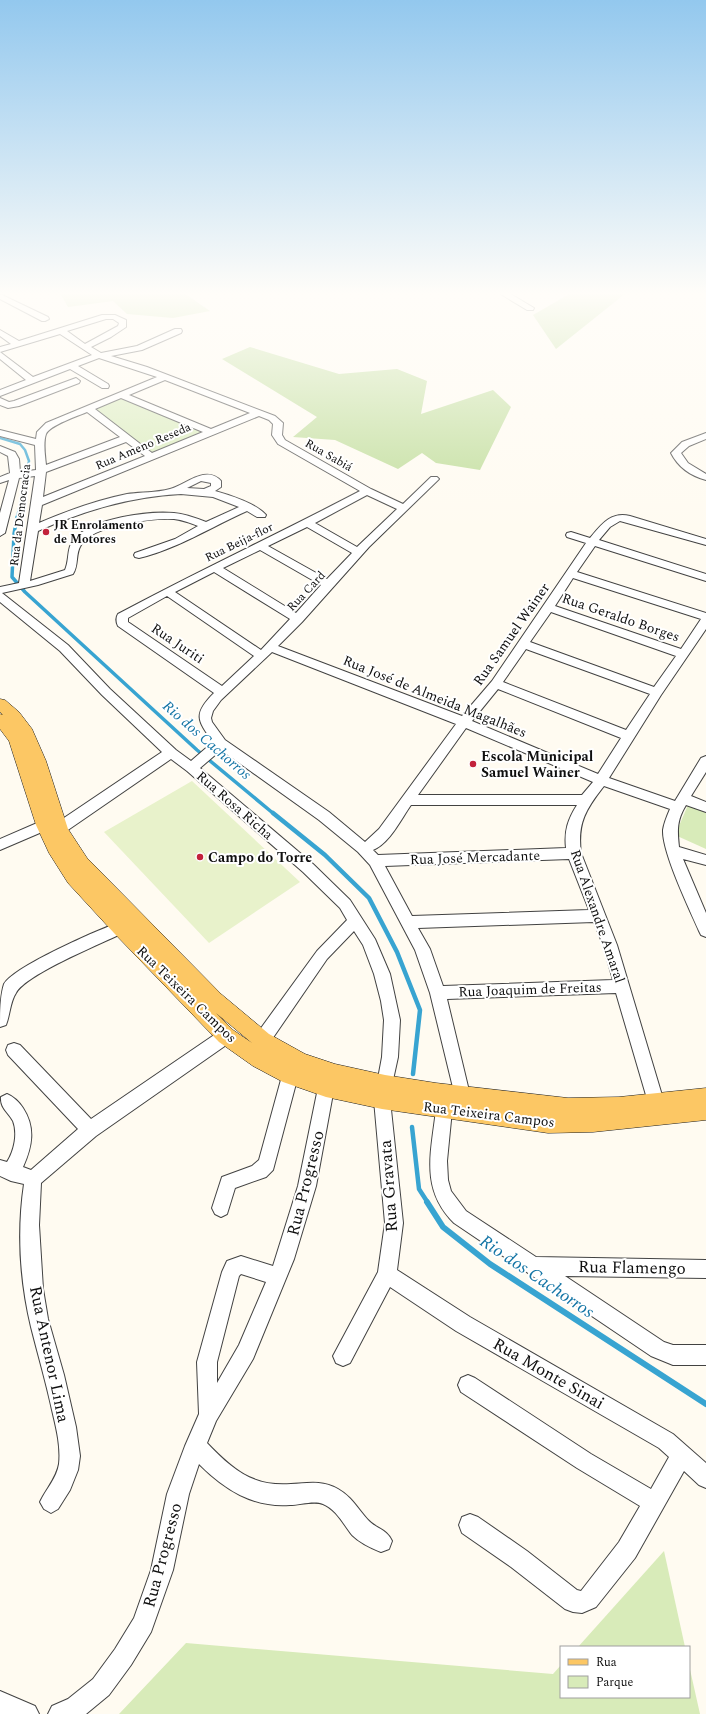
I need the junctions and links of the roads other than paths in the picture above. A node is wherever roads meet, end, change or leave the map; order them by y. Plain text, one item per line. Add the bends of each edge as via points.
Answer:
1 (22, 373) edge
2 (53, 373) edge
3 (83, 373) edge
4 (155, 373) edge
5 (165, 377) junction
6 (32, 381) junction
7 (76, 381) dead end
8 (105, 386) dead end
9 (0, 393) edge
10 (121, 395) junction
11 (0, 401) edge
12 (87, 408) junction
13 (258, 413) junction
14 (210, 432) junction
15 (0, 433) edge
16 (706, 436) edge
17 (127, 438) junction
18 (40, 443) junction
19 (0, 449) edge
20 (151, 456) junction
21 (38, 472) junction
22 (17, 475) junction
23 (706, 477) edge
24 (434, 479) dead end
25 (0, 480) edge
26 (173, 492) junction
27 (367, 492) junction
28 (205, 493) junction
29 (37, 503) junction
30 (248, 507) junction
31 (404, 508) junction
32 (261, 515) dead end
33 (2, 517) edge
34 (307, 523) junction
35 (206, 526) junction
36 (33, 529) junction
37 (0, 534) edge
38 (571, 535) dead end
39 (592, 542) junction
40 (706, 542) edge
41 (262, 546) junction
42 (359, 552) junction
43 (139, 555) dead end
44 (216, 568) junction
45 (571, 574) junction
46 (706, 578) edge
47 (22, 584) junction
48 (329, 585) junction
49 (2, 591) edge
50 (168, 592) junction
51 (548, 607) junction
52 (122, 616) joint
53 (706, 617) edge
54 (298, 619) junction
55 (706, 621) edge
56 (523, 644) junction
57 (271, 647) junction
58 (683, 654) junction
59 (262, 656) junction
60 (496, 684) junction
61 (222, 692) junction
62 (656, 692) junction
63 (0, 704) edge
64 (0, 719) edge
65 (464, 722) junction
66 (628, 736) junction
67 (218, 745) junction
68 (171, 752) junction
69 (706, 761) edge
70 (196, 765) junction
71 (601, 780) junction
72 (409, 800) junction
73 (586, 800) junction
74 (680, 803) junction
75 (706, 807) edge
76 (52, 826) junction
77 (0, 845) edge
78 (363, 848) junction
79 (673, 850) junction
80 (574, 853) junction
81 (706, 860) edge
82 (375, 861) junction
83 (598, 916) junction
84 (356, 920) junction
85 (407, 922) junction
86 (120, 928) junction
87 (706, 931) edge
88 (622, 986) junction
89 (438, 993) junction
90 (0, 1020) edge
91 (226, 1036) junction
92 (262, 1040) junction
93 (14, 1050) dead end
94 (290, 1076) junction
95 (326, 1088) junction
96 (384, 1092) junction
97 (462, 1095) junction
98 (706, 1097) edge
99 (7, 1102) dead end
100 (656, 1102) junction
101 (438, 1104) junction
102 (706, 1111) edge
103 (90, 1130) junction
104 (5, 1171) edge
105 (33, 1179) junction
106 (221, 1208) dead end
107 (534, 1266) junction
108 (706, 1269) edge
109 (386, 1274) junction
110 (278, 1277) junction
111 (706, 1355) edge
112 (343, 1356) dead end
113 (468, 1386) dead end
114 (209, 1414) junction
115 (195, 1446) junction
116 (682, 1454) junction
117 (706, 1478) edge
118 (51, 1502) dead end
119 (655, 1503) junction
120 (470, 1525) dead end
121 (381, 1541) dead end
122 (0, 1703) edge
123 (27, 1714) edge
124 (60, 1714) edge

1 - 6 street
2 - 6 street
3 - 8 street
4 - 5 street
5 - 10 street
5 - 13 street
6 - 9 street
7 - 11 street via 16,404 8,405
10 - 12 street
10 - 14 street
12 - 17 street
12 - 18 street via 49,425 42,432
13 - 14 street, Rua Ameno Reseda
13 - 27 street, Rua Sabiá via 278,423 277,435 281,442
14 - 20 street, Rua Ameno Reseda
15 - 18 street
16 - 23 street via 687,442 676,453 686,467
17 - 20 street
17 - 21 street
18 - 21 street, Rua da Democracia
19 - 22 street via 12,454
20 - 29 street, Rua Ameno Reseda
21 - 22 street
21 - 29 street, Rua da Democracia
22 - 25 street
22 - 33 street
24 - 31 street, Rua Card
26 - 28 street
26 - 28 street via 203,477 216,482 216,487
26 - 36 street via 134,496 93,505
27 - 31 street, Rua Sabiá
27 - 34 street, Rua Beija-flor
28 - 30 street via 229,498
29 - 36 street, Rua da Democracia
30 - 32 street
30 - 35 street
31 - 42 street, Rua Card
33 - 37 street
34 - 41 street, Rua Beija-flor
34 - 42 street
35 - 43 street via 178,541
35 - 47 street via 193,520 169,516 109,525 87,533 78,541 73,548 69,572
36 - 47 street, Rua da Democracia
38 - 39 street
39 - 40 street, Rua Samuel Wainer via 613,519 626,518
39 - 45 street, Rua Samuel Wainer
39 - 46 street
41 - 44 street, Rua Beija-flor
41 - 48 street
42 - 48 street, Rua Card
44 - 50 street, Rua Beija-flor
44 - 54 street
45 - 51 street, Rua Samuel Wainer
45 - 53 street
47 - 49 street
48 - 54 street, Rua Card
49 - 68 street, Rua Rosa Richa
50 - 52 street, Rua Beija-flor
50 - 59 street
51 - 56 street, Rua Samuel Wainer
51 - 58 street, Rua Geraldo Borges
52 - 61 street, Rua Juriti via 122,623 125,626
54 - 57 street, Rua Card
55 - 58 street, Rua Alexandre Amaral
56 - 60 street, Rua Samuel Wainer
56 - 62 street
57 - 59 street, Rua Card
57 - 65 street, Rua José de Almeida Magalhães
58 - 62 street, Rua Alexandre Amaral
59 - 61 street, Rua Card
60 - 65 street, Rua Samuel Wainer
60 - 66 street
61 - 67 street, Rua Card via 207,710 205,718
62 - 66 street, Rua Alexandre Amaral
63 - 76 main road, Rua Teixeira Campos via 20,722 30,739 39,761
64 - 76 main road, Rua Teixeira Campos via 16,739
65 - 71 street, Rua José de Almeida Magalhães
65 - 72 street, Rua Samuel Wainer
66 - 71 street, Rua Alexandre Amaral
67 - 70 street
67 - 78 street via 324,816
68 - 70 street, Rua Rosa Richa
68 - 76 street
69 - 74 street
70 - 84 street, Rua Rosa Richa via 328,887
71 - 73 street, Rua Alexandre Amaral
71 - 74 street, Rua José de Almeida Magalhães
72 - 73 street
72 - 78 street, Rua Samuel Wainer via 379,839
73 - 80 street, Rua Alexandre Amaral via 573,828
74 - 75 street, Rua José de Almeida Magalhães
74 - 79 street via 670,830
76 - 77 street
76 - 86 main road, Rua Teixeira Campos via 55,848 74,878
76 - 92 main road, Rua Teixeira Campos via 98,882 214,1000
78 - 82 street
79 - 81 street
79 - 87 street
80 - 82 street, Rua José Mercadante
80 - 83 street, Rua Alexandre Amaral
82 - 85 street
83 - 85 street
83 - 88 street, Rua Alexandre Amaral
84 - 92 street via 322,955
84 - 96 street, Rua Rosa Richa via 382,974 389,1001 390,1057
85 - 89 street via 422,949
86 - 90 street via 36,968 17,980 7,995
86 - 91 main road, Rua Teixeira Campos
88 - 89 street, Rua Joaquim de Freitas
88 - 100 street, Rua Alexandre Amaral
89 - 97 street
91 - 94 main road, Rua Teixeira Campos via 260,1060
91 - 103 street
92 - 96 main road, Rua Teixeira Campos via 299,1061
93 - 103 street
94 - 95 main road, Rua Teixeira Campos
94 - 106 street via 265,1168 228,1183
95 - 96 main road, Rua Teixeira Campos
95 - 110 street, Rua Progresso via 307,1186
96 - 101 main road, Rua Teixeira Campos
96 - 109 street, Rua Gravata via 394,1223
97 - 100 main road, Rua Teixeira Campos via 568,1107
97 - 101 main road, Rua Teixeira Campos
98 - 100 main road, Rua Teixeira Campos
99 - 104 street via 20,1117 24,1143 20,1158
101 - 102 main road, Rua Teixeira Campos via 548,1123 594,1122
101 - 107 street, Rua Flamengo via 438,1177 449,1206 460,1217
103 - 105 street
104 - 105 street
105 - 118 street, Rua Antenor Lima via 30,1198 31,1257 36,1303 68,1434 70,1458 64,1482
107 - 108 street, Rua Flamengo
107 - 111 street, Rua Flamengo via 658,1349 674,1355
109 - 112 street, Rua Gravata
109 - 116 street, Rua Monte Sinai via 463,1324 666,1441
110 - 114 street, Rua Progresso via 237,1369
110 - 114 street via 241,1265 231,1272 208,1362 206,1391
113 - 119 street via 584,1461
114 - 115 street, Rua Progresso
115 - 121 street via 222,1474 244,1488 264,1494 315,1492 335,1499 359,1526 370,1536
115 - 124 street, Rua Progresso via 178,1494 162,1570 143,1624 123,1657 100,1687 76,1707
116 - 117 street, Rua Monte Sinai
116 - 119 street
119 - 120 street via 627,1550 588,1599 582,1602 574,1601
122 - 123 street

